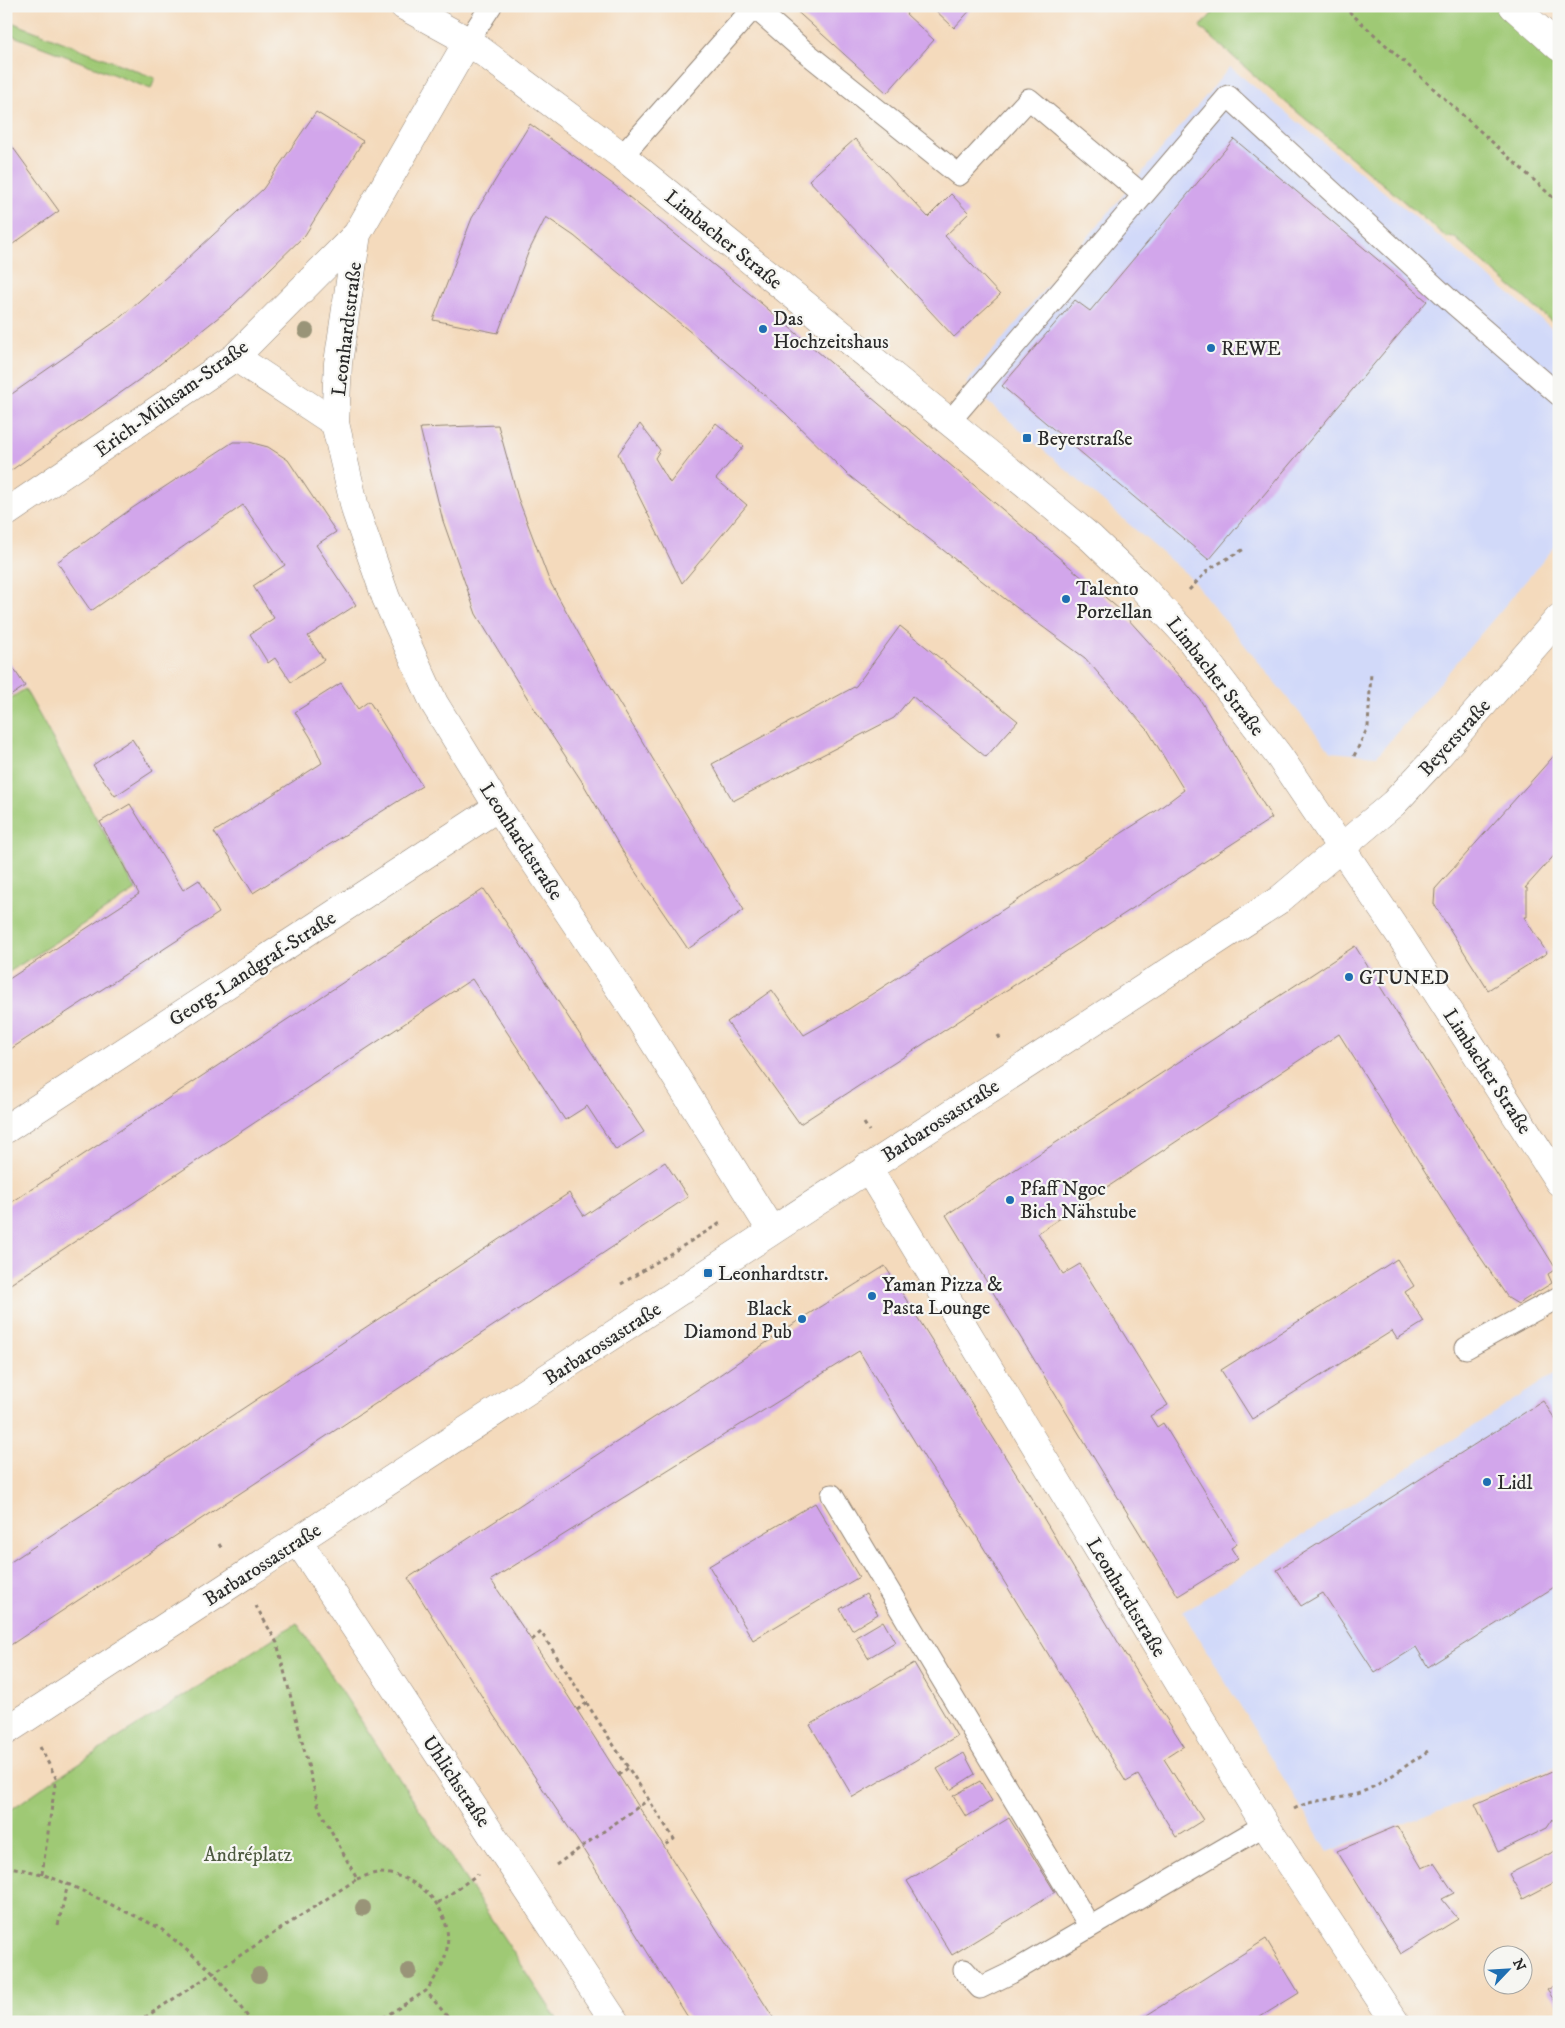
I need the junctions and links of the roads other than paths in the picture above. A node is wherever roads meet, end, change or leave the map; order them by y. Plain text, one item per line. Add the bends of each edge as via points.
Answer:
1 (404, 6) edge
2 (491, 6) edge
3 (1513, 6) edge
4 (468, 42) junction
5 (1559, 47) edge
6 (622, 156) junction
7 (1144, 195) junction
8 (357, 234) junction
9 (235, 357) junction
10 (1559, 395) edge
11 (950, 421) junction
12 (335, 423) junction
13 (6, 513) edge
14 (1559, 618) edge
15 (498, 807) junction
16 (1340, 846) junction
17 (6, 1129) edge
18 (867, 1168) junction
19 (1559, 1182) edge
20 (771, 1230) junction
21 (1559, 1297) edge
22 (1466, 1348) dead end
23 (832, 1495) dead end
24 (298, 1541) junction
25 (16, 1725) edge
26 (1265, 1824) junction
27 (1090, 1927) junction
28 (964, 1970) dead end
29 (615, 2022) edge
30 (1395, 2022) edge

1 - 4 street, Limbacher Straße
2 - 4 lane
3 - 5 street
4 - 6 street, Limbacher Straße
4 - 8 street, Erich-Mühsam-Straße
6 - 7 lane via 754,7 959,175 1029,99
6 - 11 street, Limbacher Straße
7 - 10 lane via 1228,96 1454,304
7 - 11 lane
8 - 9 street, Erich-Mühsam-Straße
8 - 12 street, Leonhardtstraße via 338,363
9 - 12 street, Leonhardtstraße
9 - 13 street, Erich-Mühsam-Straße
11 - 16 street, Limbacher Straße via 1091,538 1167,613 1279,756
12 - 15 street, Leonhardtstraße via 356,512 386,598 434,703
14 - 16 street, Beyerstraße via 1394,803
15 - 17 street, Georg-Landgraf-Straße
15 - 20 street, Leonhardtstraße via 641,1021
16 - 18 street, Barbarossastraße via 1279,900
16 - 19 street, Limbacher Straße
18 - 20 street, Barbarossastraße
18 - 26 street, Leonhardtstraße
20 - 24 street, Barbarossastraße
21 - 22 lane
23 - 27 lane
24 - 25 street, Barbarossastraße
24 - 29 street, Uhlichstraße
26 - 27 lane
26 - 30 street, Leonhardtstraße
27 - 28 lane via 980,1988

